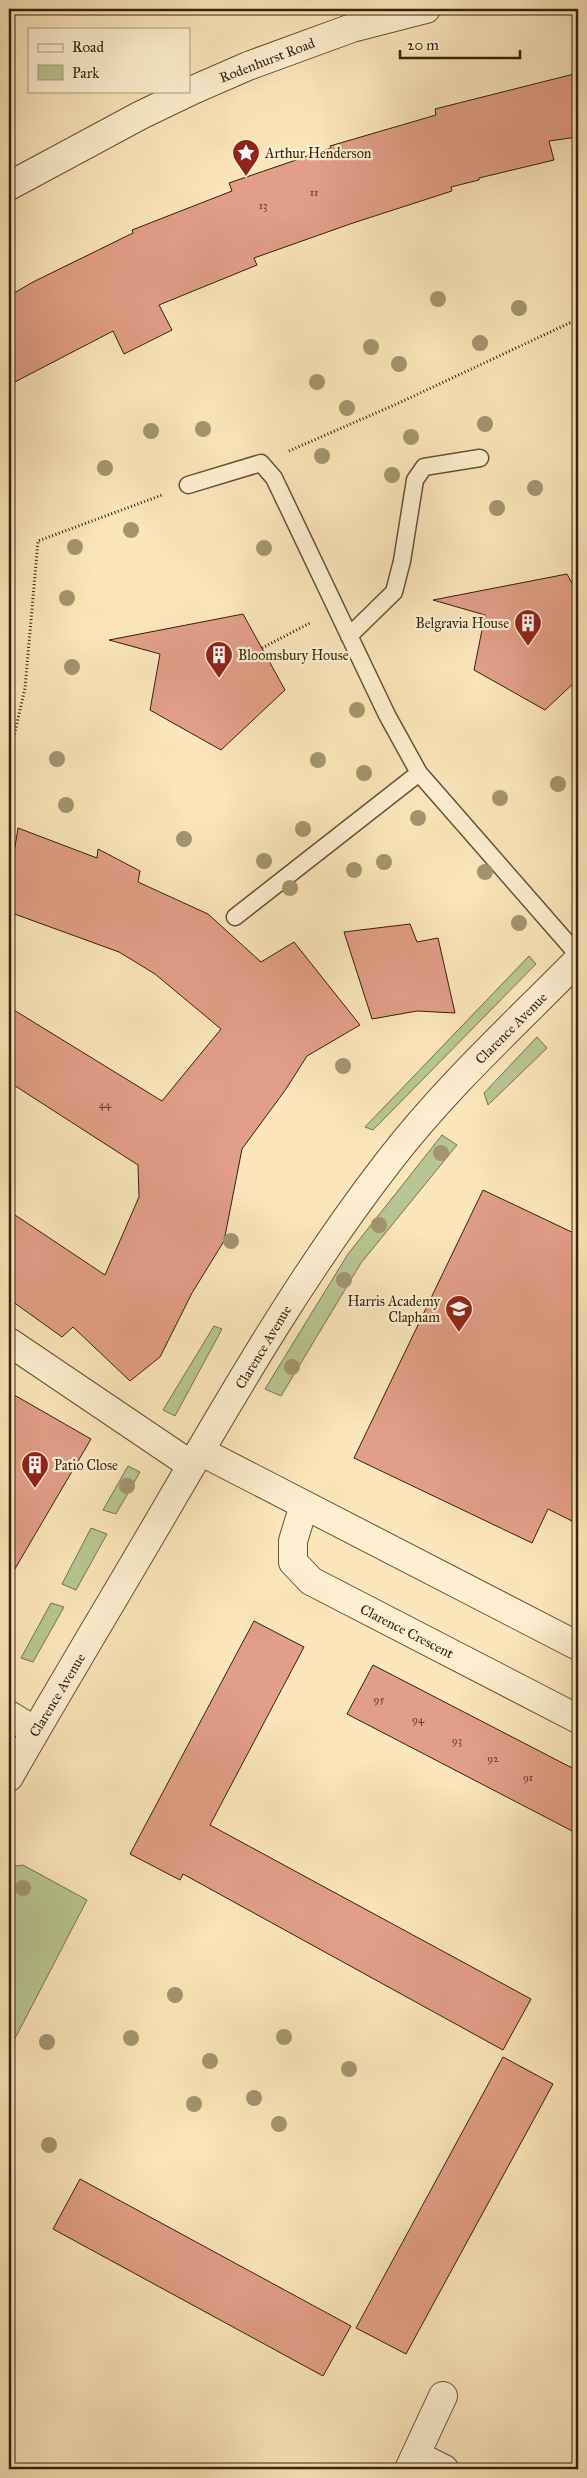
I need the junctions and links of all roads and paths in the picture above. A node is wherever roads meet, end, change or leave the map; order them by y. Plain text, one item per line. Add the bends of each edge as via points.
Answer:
1 (426, 9) edge
2 (9, 186) edge
3 (578, 319) edge
4 (480, 458) dead end
5 (261, 464) junction
6 (188, 485) joint
7 (337, 610) junction
8 (349, 636) junction
9 (262, 648) dead end
10 (9, 758) edge
11 (419, 773) junction
12 (235, 917) dead end
13 (578, 955) edge
14 (578, 960) edge
15 (9, 1342) edge
16 (196, 1458) junction
17 (304, 1505) junction
18 (578, 1646) edge
19 (9, 1715) edge
20 (578, 1720) edge
21 (35, 1731) junction
22 (9, 1778) edge
23 (443, 2396) dead end
24 (413, 2462) edge
25 (444, 2469) edge

1 - 2 street, Rodenhurst Road via 352,28 248,66 141,115
3 - 5 path
4 - 8 lane via 424,467 415,480 394,592
5 - 6 lane
5 - 7 lane via 274,478
6 - 10 path via 38,541 25,688
7 - 8 lane
7 - 9 path
8 - 11 lane
11 - 12 lane
11 - 13 lane
14 - 16 street, Clarence Avenue via 463,1077 390,1159 300,1287
15 - 16 street
16 - 17 street
16 - 21 street, Clarence Avenue
17 - 18 street
17 - 20 street, Clarence Crescent via 294,1541 293,1562 311,1581
19 - 21 street
21 - 22 street, Clarence Avenue
23 - 24 street
24 - 25 street

